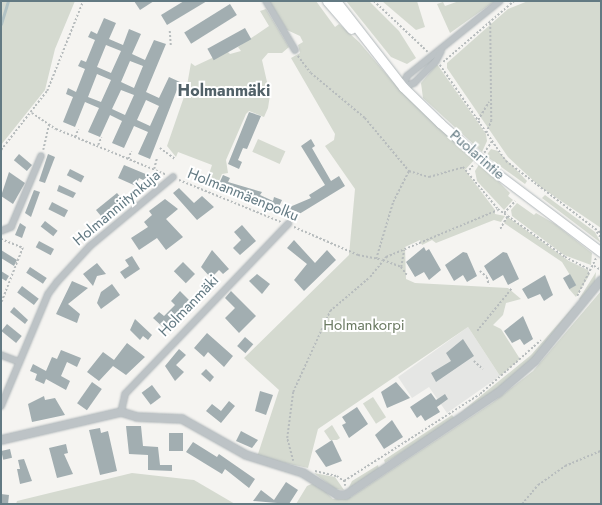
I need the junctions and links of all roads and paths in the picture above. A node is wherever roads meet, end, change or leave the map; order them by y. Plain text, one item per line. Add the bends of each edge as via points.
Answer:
1 (83, 1) edge
2 (266, 1) edge
3 (327, 1) edge
4 (336, 1) edge
5 (500, 1) edge
6 (514, 1) edge
7 (490, 21) junction
8 (170, 31) dead end
9 (367, 43) junction
10 (171, 46) dead end
11 (295, 50) joint
12 (441, 51) junction
13 (440, 65) dead end
14 (403, 87) junction
15 (489, 101) junction
16 (32, 113) junction
17 (478, 120) dead end
18 (50, 124) junction
19 (78, 130) dead end
20 (486, 132) dead end
21 (75, 137) junction
22 (102, 138) dead end
23 (98, 146) junction
24 (160, 148) dead end
25 (1, 150) edge
26 (131, 152) dead end
27 (483, 153) dead end
28 (41, 156) joint
29 (157, 157) dead end
30 (127, 158) junction
31 (175, 159) dead end
32 (476, 161) dead end
33 (154, 169) junction
34 (469, 170) junction
35 (409, 171) junction
36 (173, 177) junction
37 (515, 201) dead end
38 (498, 209) junction
39 (504, 213) junction
40 (508, 215) junction
41 (288, 224) junction
42 (500, 229) dead end
43 (596, 230) junction
44 (1, 231) edge
45 (601, 234) edge
46 (601, 238) edge
47 (1, 239) edge
48 (404, 250) junction
49 (601, 252) edge
50 (376, 259) junction
51 (383, 260) junction
52 (594, 266) junction
53 (401, 268) junction
54 (592, 270) junction
55 (601, 270) edge
56 (480, 271) dead end
57 (407, 275) dead end
58 (601, 280) edge
59 (489, 285) dead end
60 (512, 288) dead end
61 (574, 301) dead end
62 (1, 304) edge
63 (477, 331) dead end
64 (545, 336) dead end
65 (1, 355) edge
66 (474, 361) dead end
67 (19, 362) junction
68 (483, 369) dead end
69 (1, 406) edge
70 (121, 412) junction
71 (1, 440) edge
72 (601, 451) edge
73 (298, 467) dead end
74 (346, 494) junction
75 (522, 504) edge

1 - 16 path via 56,72
2 - 11 street
3 - 9 main road, Puolarintie
4 - 9 main road, Puolarintie
5 - 12 street
6 - 7 path
7 - 13 path
7 - 15 path
8 - 10 path
9 - 14 main road, Puolarintie
11 - 35 path via 311,73 365,118
12 - 14 street via 436,61 414,83
12 - 14 street via 431,55 407,76
14 - 49 main road, Puolarintie via 495,172
15 - 17 path
15 - 20 path via 491,121
16 - 18 path, Holmanmäenpolku
16 - 25 path
18 - 21 path, Holmanmäenpolku
18 - 28 path
19 - 21 path
21 - 23 path, Holmanmäenpolku
22 - 23 path
23 - 30 path, Holmanmäenpolku
24 - 31 path
26 - 30 path
27 - 43 path via 492,141 506,161 528,180
28 - 44 street via 11,228
29 - 33 path
30 - 33 path, Holmanmäenpolku
32 - 34 path
33 - 36 path, Holmanmäenpolku
34 - 35 path via 460,168 429,177
34 - 38 path
35 - 50 path via 393,202
36 - 41 path, Holmanmäenpolku
36 - 67 street, Holmanniitynkuja via 90,246 57,282 48,294
37 - 39 path
38 - 39 path
38 - 48 path
39 - 40 path
40 - 42 path
40 - 54 path via 565,257
41 - 50 path, Holmanmäenpolku
41 - 70 street, Holmanmäki via 125,394
43 - 45 path
43 - 46 path
47 - 62 path via 22,248
48 - 51 path
48 - 53 path
49 - 52 path
50 - 51 path, Holmanmäenpolku
51 - 53 path, Holmanmäenpolku
51 - 73 path via 370,277 330,311 293,392 287,447
52 - 54 path
52 - 55 path
53 - 57 path
54 - 61 path
56 - 59 path via 487,277
58 - 74 street via 534,360 498,393
60 - 63 path
64 - 74 path via 480,394 344,481
65 - 67 street
66 - 68 path
67 - 69 street, Holmanniitynkuja
70 - 71 street
70 - 74 street via 132,417 188,422 246,456 303,473 338,495
72 - 75 path via 565,466 538,485

